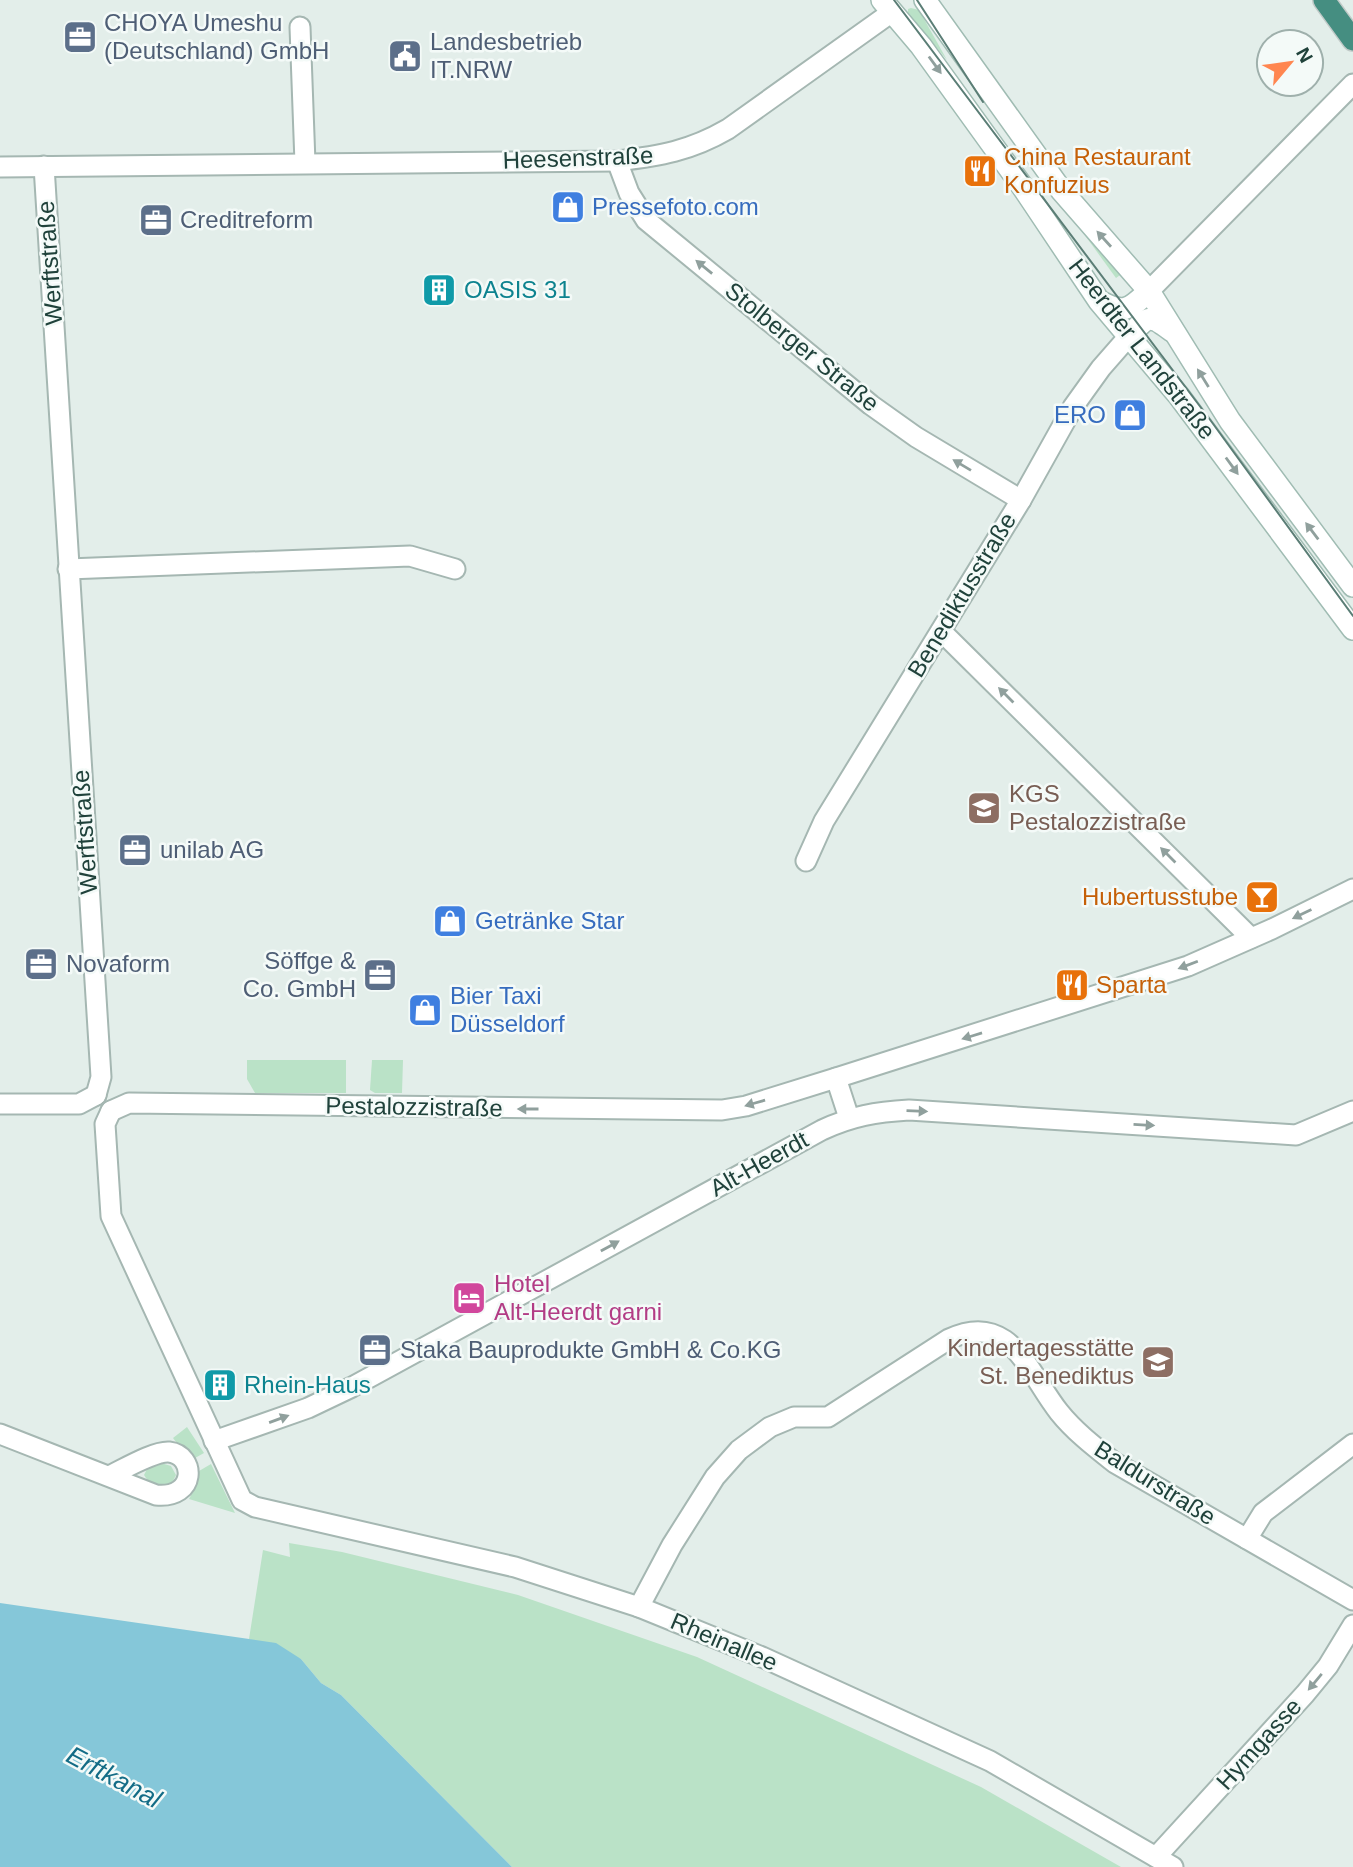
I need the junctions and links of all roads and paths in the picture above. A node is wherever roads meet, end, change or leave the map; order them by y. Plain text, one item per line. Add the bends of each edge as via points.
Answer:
1 (911, 0) edge
2 (925, 0) edge
3 (1324, 0) edge
4 (887, 6) edge
5 (300, 27) dead end
6 (1352, 39) edge
7 (1353, 85) edge
8 (617, 161) junction
9 (305, 163) junction
10 (44, 166) junction
11 (0, 167) edge
12 (1149, 290) junction
13 (1099, 301) junction
14 (1177, 334) junction
15 (1129, 336) junction
16 (1021, 500) junction
17 (68, 569) junction
18 (455, 569) dead end
19 (1353, 586) edge
20 (1353, 629) edge
21 (941, 631) junction
22 (806, 861) dead end
23 (1353, 889) edge
24 (1251, 938) junction
25 (836, 1078) junction
26 (96, 1096) junction
27 (0, 1104) edge
28 (111, 1111) junction
29 (1353, 1111) edge
30 (849, 1118) junction
31 (0, 1434) edge
32 (214, 1441) junction
33 (1353, 1444) edge
34 (109, 1476) dead end
35 (1247, 1539) junction
36 (1353, 1600) edge
37 (639, 1607) junction
38 (1353, 1625) edge
39 (1156, 1857) junction
40 (1173, 1867) edge

1 - 4 main road
12 -> 2 main road, Heerdter Landstraße via 1067,197
3 - 6 highway
4 - 8 street, Heesenstraße via 707,142 662,156
4 -> 13 main road, Heerdter Landstraße via 1023,186
5 - 9 street
7 - 12 street
8 - 9 street, Heesenstraße
16 -> 8 street, Stolberger Straße via 871,405 646,220
9 - 10 street, Heesenstraße
10 - 11 street, Heesenstraße
10 - 17 street, Werftstraße
12 - 13 main road via 1127,309
12 - 14 main road, Heerdter Landstraße
13 - 15 main road, Heerdter Landstraße
14 - 15 main road via 1152,319
19 -> 14 main road, Heerdter Landstraße via 1230,421
15 - 16 street, Benediktusstraße via 1073,407
15 -> 20 main road, Heerdter Landstraße
16 - 21 street, Benediktusstraße
17 - 18 street via 410,556
17 - 26 street, Werftstraße via 101,1077
21 - 22 street, Benediktusstraße via 824,821
24 -> 21 street
23 -> 24 street, Pestalozzistraße
24 -> 25 street, Pestalozzistraße via 1188,966
25 -> 28 street, Pestalozzistraße via 722,1110 129,1103
25 - 30 street
26 - 27 street via 79,1104
26 - 28 street
28 - 32 street via 105,1124 111,1216
30 -> 29 street, Alt-Heerdt via 909,1110 1296,1135
32 -> 30 street, Alt-Heerdt via 308,1408 352,1387
31 - 34 street
32 - 37 street, Rheinallee via 242,1500 255,1507 515,1567
33 - 35 street via 1263,1514
35 - 36 street, Baldurstraße
35 - 37 street, Baldurstraße via 1115,1464 1060,1414 1014,1347 1002,1336 975,1330 949,1339 828,1417 794,1417 770,1427 739,1450 715,1477
37 - 39 street, Rheinallee via 762,1657 990,1761
38 -> 39 street, Hymgasse via 1305,1694
39 - 40 street, Rheinallee

